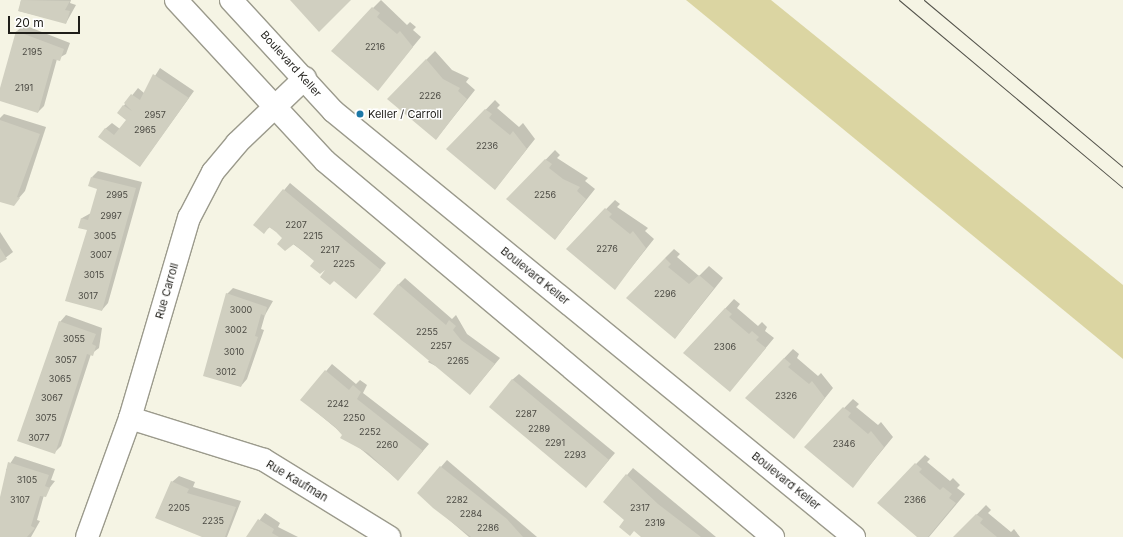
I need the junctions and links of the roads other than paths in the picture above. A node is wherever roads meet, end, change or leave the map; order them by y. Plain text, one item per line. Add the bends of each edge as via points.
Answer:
1 (176, 0) edge
2 (231, 0) edge
3 (305, 78) junction
4 (273, 107) junction
5 (130, 418) junction
6 (87, 537) edge
7 (389, 537) edge
8 (773, 537) edge
9 (854, 537) edge

1 - 4 street via 250,75
2 - 3 street, Boulevard Keller
3 - 4 street, Rue Carroll
3 - 9 street, Boulevard Keller via 333,111
4 - 5 street, Rue Carroll via 214,172 189,218
4 - 8 street via 325,161
5 - 6 street, Rue Carroll
5 - 7 street, Rue Kaufman via 264,460

